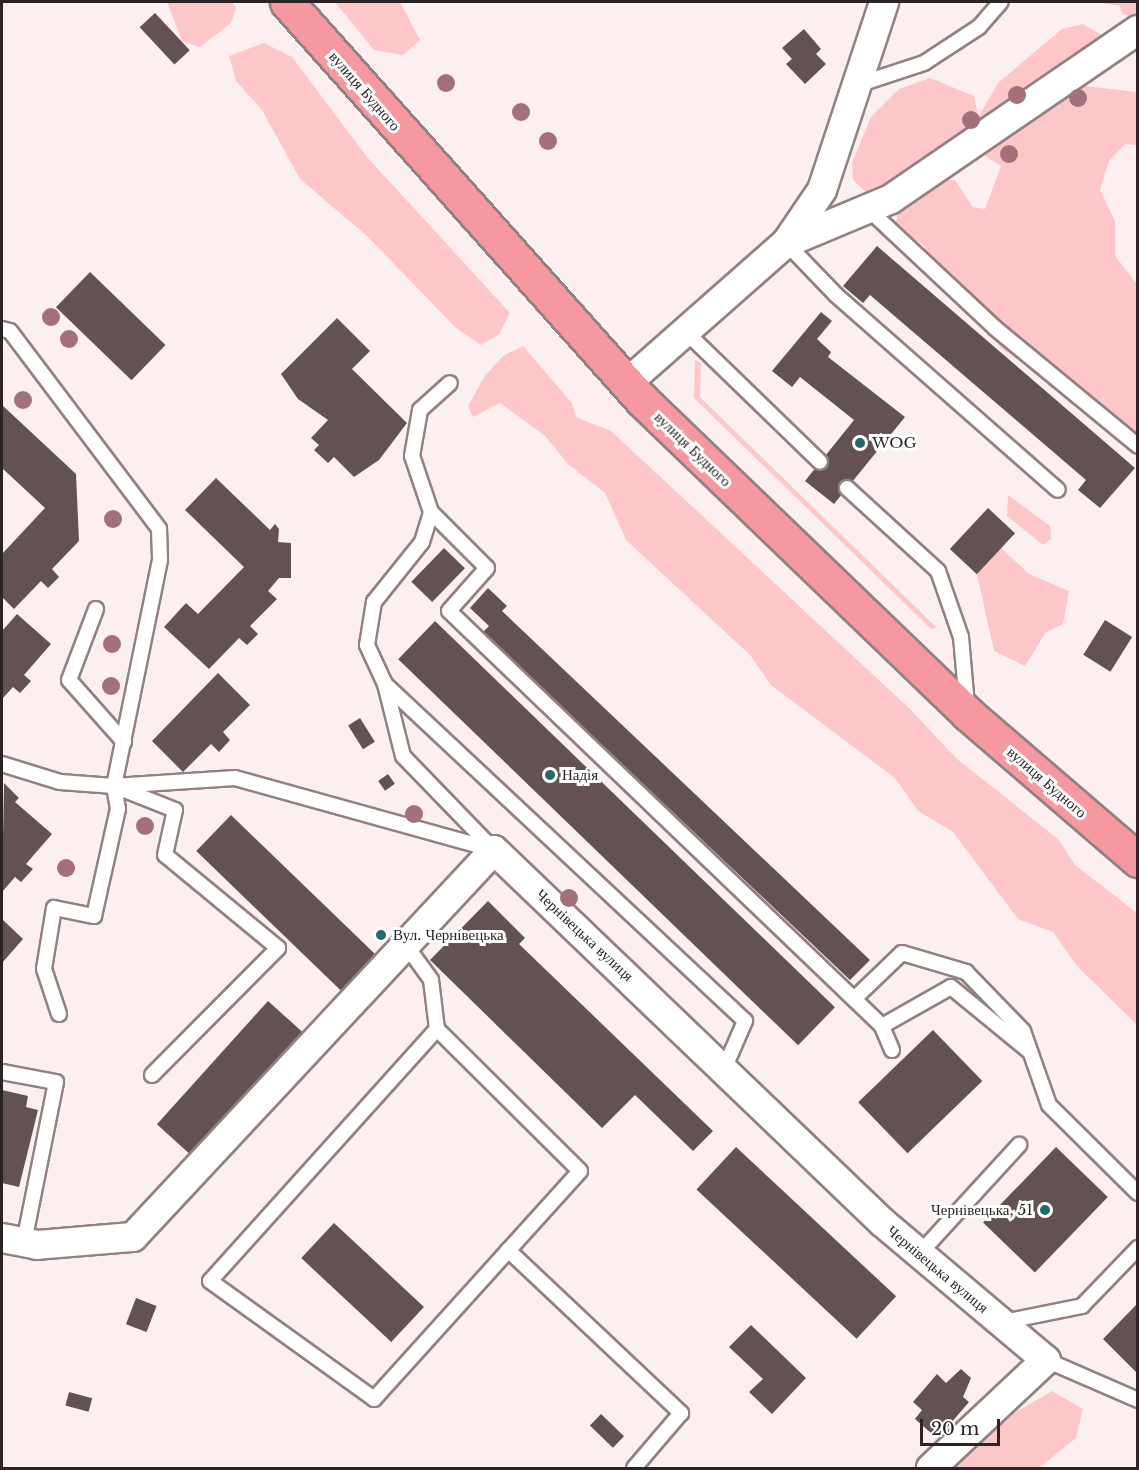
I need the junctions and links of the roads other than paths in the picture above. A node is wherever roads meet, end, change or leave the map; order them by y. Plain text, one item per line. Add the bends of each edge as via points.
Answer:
1 (287, 2) edge
2 (884, 2) edge
3 (1000, 2) edge
4 (1137, 30) edge
5 (856, 85) junction
6 (868, 209) junction
7 (786, 243) junction
8 (2, 329) edge
9 (687, 333) junction
10 (450, 383) dead end
11 (627, 383) junction
12 (1137, 446) edge
13 (820, 462) dead end
14 (847, 488) dead end
15 (1058, 490) dead end
16 (430, 512) junction
17 (96, 609) dead end
18 (385, 684) junction
19 (968, 714) junction
20 (124, 742) junction
21 (2, 764) edge
22 (114, 786) junction
23 (494, 850) junction
24 (1137, 860) edge
25 (408, 948) junction
26 (854, 999) junction
27 (59, 1014) dead end
28 (882, 1026) junction
29 (437, 1029) junction
30 (892, 1050) dead end
31 (1030, 1052) junction
32 (725, 1067) junction
33 (2, 1072) edge
34 (152, 1075) dead end
35 (1019, 1145) dead end
36 (1137, 1193) edge
37 (13, 1240) edge
38 (1137, 1248) edge
39 (508, 1250) junction
40 (920, 1253) junction
41 (1001, 1322) junction
42 (1046, 1360) junction
43 (1137, 1400) edge
44 (634, 1468) edge
45 (931, 1468) edge

1 - 11 highway, вулиця Будного
2 - 5 street
3 - 5 lane via 979,27 924,63
4 - 6 street via 891,200
5 - 7 street via 822,190
6 - 7 street
6 - 12 lane via 994,328
7 - 9 street
7 - 15 lane via 836,295
8 - 20 lane via 10,330 159,529 157,591
9 - 11 street
9 - 13 lane
10 - 16 lane via 420,410 412,456
11 - 19 highway, вулиця Будного
14 - 19 lane via 938,571 961,637
16 - 18 lane via 422,542 374,602 367,645
16 - 26 lane via 487,568 448,611
17 - 20 lane via 69,680
18 - 23 lane via 403,756
18 - 32 lane via 745,1021
19 - 24 highway, вулиця Будного
20 - 22 lane
21 - 22 lane via 60,782
22 - 23 lane via 235,778
22 - 27 lane via 118,809 94,916 54,908 44,969
22 - 34 lane via 175,810 165,855 278,948
23 - 25 street
23 - 32 street, Чернівецька вулиця
25 - 29 lane via 431,980
25 - 37 street via 132,1237
26 - 28 lane
26 - 31 lane via 902,953 966,972 1023,1031
28 - 30 lane
28 - 31 lane via 951,987
29 - 39 lane via 580,1171
29 - 39 lane via 210,1281 374,1399
31 - 36 lane via 1049,1105
32 - 40 street, Чернівецька вулиця
33 - 37 lane via 56,1082
35 - 40 lane
38 - 41 lane via 1082,1306
39 - 44 lane via 681,1413
40 - 41 street, Чернівецька вулиця
41 - 42 street, Чернівецька вулиця
42 - 43 lane
42 - 45 street

